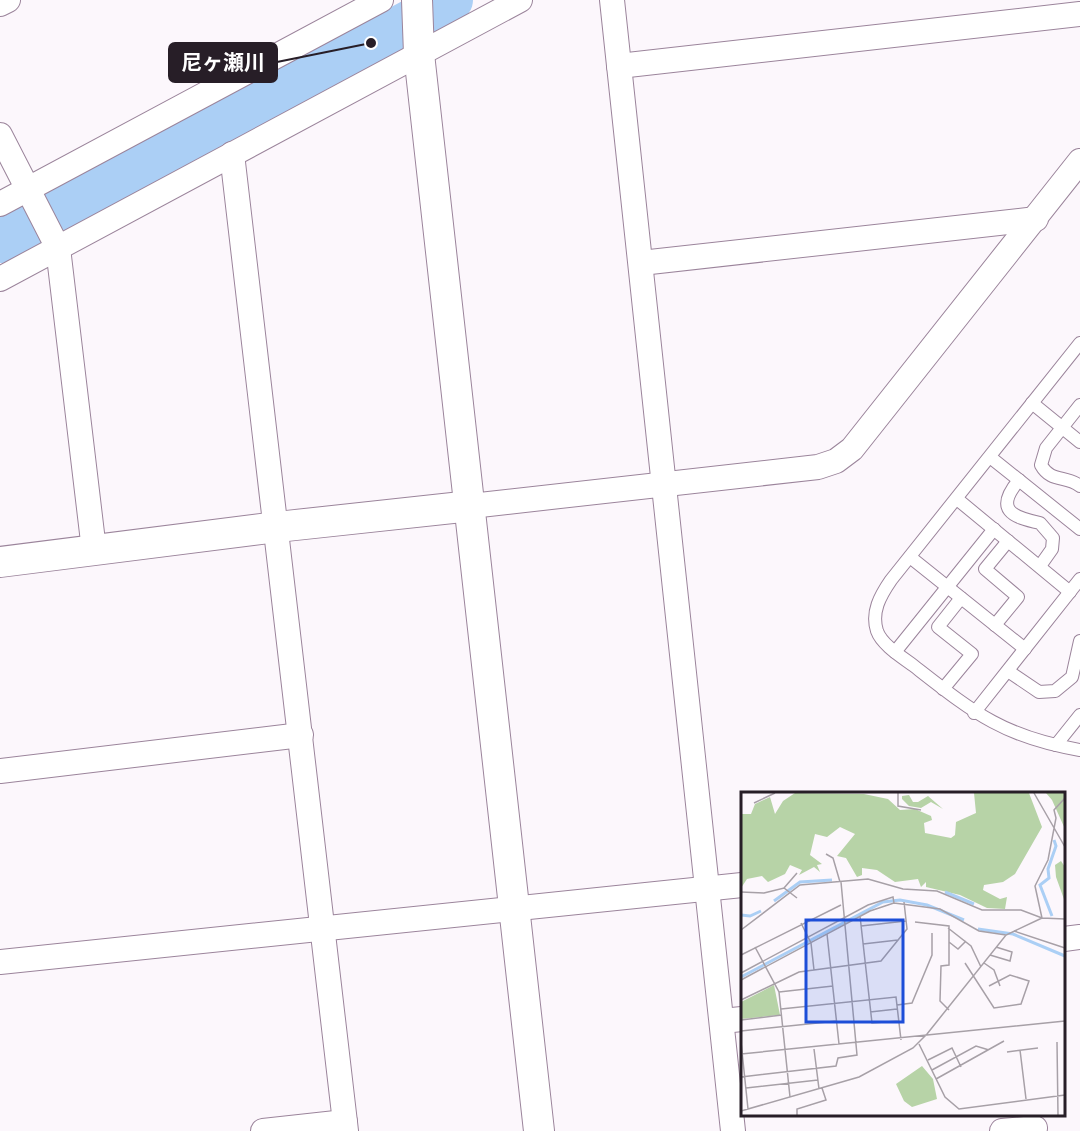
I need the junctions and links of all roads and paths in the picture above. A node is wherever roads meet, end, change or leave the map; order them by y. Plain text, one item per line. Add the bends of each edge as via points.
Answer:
1 (8, 0) edge
2 (381, 0) edge
3 (417, 0) edge
4 (520, 0) edge
5 (612, 0) edge
6 (0, 4) edge
7 (1080, 14) edge
8 (419, 48) junction
9 (619, 66) junction
10 (0, 135) edge
11 (232, 154) junction
12 (1080, 161) edge
13 (28, 190) junction
14 (0, 204) edge
15 (1036, 219) junction
16 (57, 247) junction
17 (641, 263) junction
18 (0, 279) edge
19 (1080, 343) edge
20 (1032, 403) junction
21 (1080, 405) edge
22 (1062, 427) junction
23 (1080, 442) edge
24 (990, 457) junction
25 (1018, 480) junction
26 (664, 486) junction
27 (1080, 486) edge
28 (957, 499) junction
29 (471, 506) junction
30 (1078, 524) edge
31 (277, 527) junction
32 (994, 529) junction
33 (1008, 541) junction
34 (94, 550) junction
35 (910, 557) junction
36 (0, 562) edge
37 (1040, 567) junction
38 (1077, 586) edge
39 (947, 587) junction
40 (961, 598) junction
41 (995, 625) junction
42 (1080, 641) edge
43 (1025, 649) junction
44 (896, 652) junction
45 (1008, 671) junction
46 (943, 689) junction
47 (974, 713) junction
48 (1080, 715) edge
49 (301, 735) junction
50 (1056, 745) junction
51 (1080, 750) edge
52 (0, 771) edge
53 (741, 885) edge
54 (707, 888) junction
55 (515, 908) junction
56 (323, 928) junction
57 (1080, 937) edge
58 (1065, 939) edge
59 (0, 962) edge
60 (732, 1020) edge
61 (1034, 1124) edge
62 (346, 1126) edge
63 (263, 1131) edge
64 (540, 1131) edge
65 (733, 1131) edge
66 (1002, 1131) edge

1 - 6 street
2 - 13 street
3 - 8 street
4 - 8 street
5 - 9 street
7 - 9 street
8 - 11 street
8 - 29 street
9 - 17 street
10 - 13 street
11 - 16 street
11 - 31 street
12 - 15 street
13 - 14 street
13 - 16 street
15 - 17 street
15 - 26 street via 846,455 818,467
16 - 18 street
16 - 34 street
17 - 26 street
19 - 20 lane
20 - 22 lane
20 - 24 lane
21 - 22 lane
22 - 23 lane
22 - 27 lane via 1042,455 1041,465 1051,477
24 - 25 lane
24 - 28 lane
25 - 30 lane
25 - 37 lane via 1007,496 1010,512 1025,521 1040,523 1053,538 1052,549
26 - 29 street
26 - 54 street
28 - 32 lane
28 - 35 lane
29 - 31 street
29 - 55 street
31 - 34 street
31 - 49 street
32 - 33 lane
32 - 39 lane
33 - 37 lane
33 - 41 lane via 985,569 1018,597
34 - 36 street
35 - 39 lane
35 - 44 lane via 885,589 875,614 880,638
37 - 38 lane
38 - 43 lane
39 - 40 lane
39 - 44 lane
40 - 41 lane
40 - 46 lane via 938,627 972,654
41 - 43 lane
42 - 45 lane via 1072,677 1055,691 1039,692
43 - 45 lane
44 - 46 lane
45 - 47 lane
46 - 47 lane
47 - 50 lane via 1007,730
48 - 50 lane
49 - 52 street
49 - 56 street
50 - 51 lane
53 - 54 street
54 - 55 street
54 - 60 street
55 - 56 street
55 - 64 street
56 - 59 street
56 - 62 street
57 - 58 street
60 - 65 street
61 - 66 street
62 - 63 street

